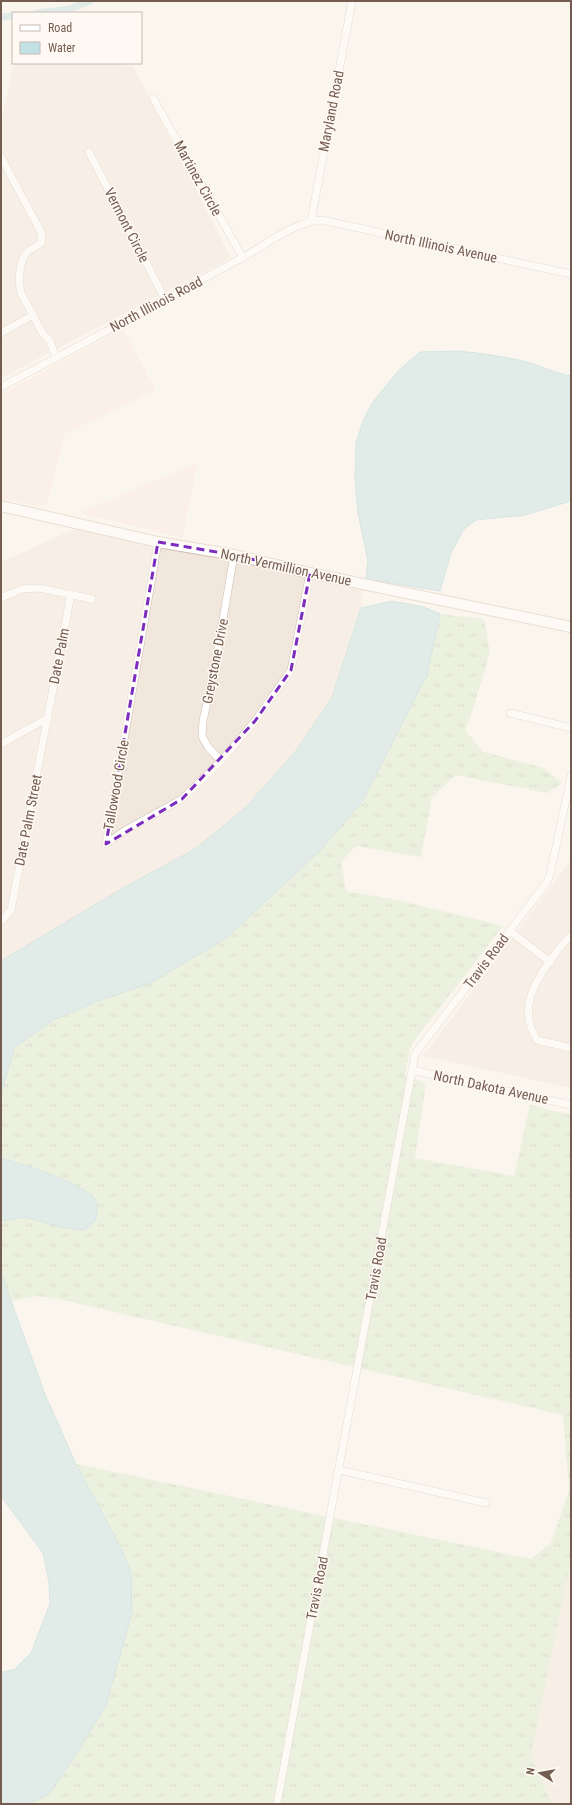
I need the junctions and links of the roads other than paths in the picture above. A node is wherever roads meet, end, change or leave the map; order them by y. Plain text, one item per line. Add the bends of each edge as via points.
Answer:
1 (352, 1) edge
2 (153, 98) dead end
3 (88, 152) dead end
4 (1, 157) edge
5 (311, 221) junction
6 (242, 258) junction
7 (571, 274) edge
8 (165, 299) junction
9 (33, 315) junction
10 (1, 333) edge
11 (56, 358) junction
12 (1, 387) edge
13 (1, 506) edge
14 (158, 542) junction
15 (234, 555) junction
16 (310, 573) junction
17 (71, 594) junction
18 (1, 598) edge
19 (92, 599) dead end
20 (571, 627) edge
21 (510, 713) dead end
22 (48, 718) junction
23 (571, 728) edge
24 (1, 744) edge
25 (221, 761) junction
26 (571, 776) edge
27 (3, 921) edge
28 (510, 931) junction
29 (571, 936) edge
30 (550, 962) junction
31 (571, 1048) edge
32 (412, 1070) junction
33 (571, 1104) edge
34 (339, 1470) junction
35 (486, 1503) dead end
36 (277, 1804) edge

1 - 5 street, Maryland Road
2 - 6 street, Martinez Circle
3 - 8 street, Vermont Circle
4 - 9 street via 42,234 40,243 25,257 20,276 21,292
5 - 6 street, North Illinois Road
5 - 7 street, North Illinois Avenue via 322,220
6 - 8 street, North Illinois Road
8 - 11 street, North Illinois Road
9 - 10 street
9 - 11 street via 43,334 50,341
11 - 12 street, North Illinois Road
13 - 14 street, North Vermillion Avenue
14 - 15 street, North Vermillion Avenue
14 - 25 street, Tallowood Circle via 106,844 124,831 182,799
15 - 16 street, North Vermillion Avenue
15 - 25 street, Greystone Drive via 202,736
16 - 20 street, North Vermillion Avenue
16 - 25 street, Tallowood Circle via 291,670 256,722
17 - 18 street via 39,588 22,589
17 - 19 street
17 - 22 street, Date Palm
21 - 23 street
22 - 24 street
22 - 27 street, Date Palm Street via 11,910
26 - 28 street, Travis Road via 550,875
28 - 30 street
28 - 32 street, Travis Road via 415,1054
29 - 30 street
30 - 31 street via 532,990 528,1005 529,1022 537,1040
32 - 33 street, North Dakota Avenue
32 - 34 street, Travis Road
34 - 35 street
34 - 36 street, Travis Road

